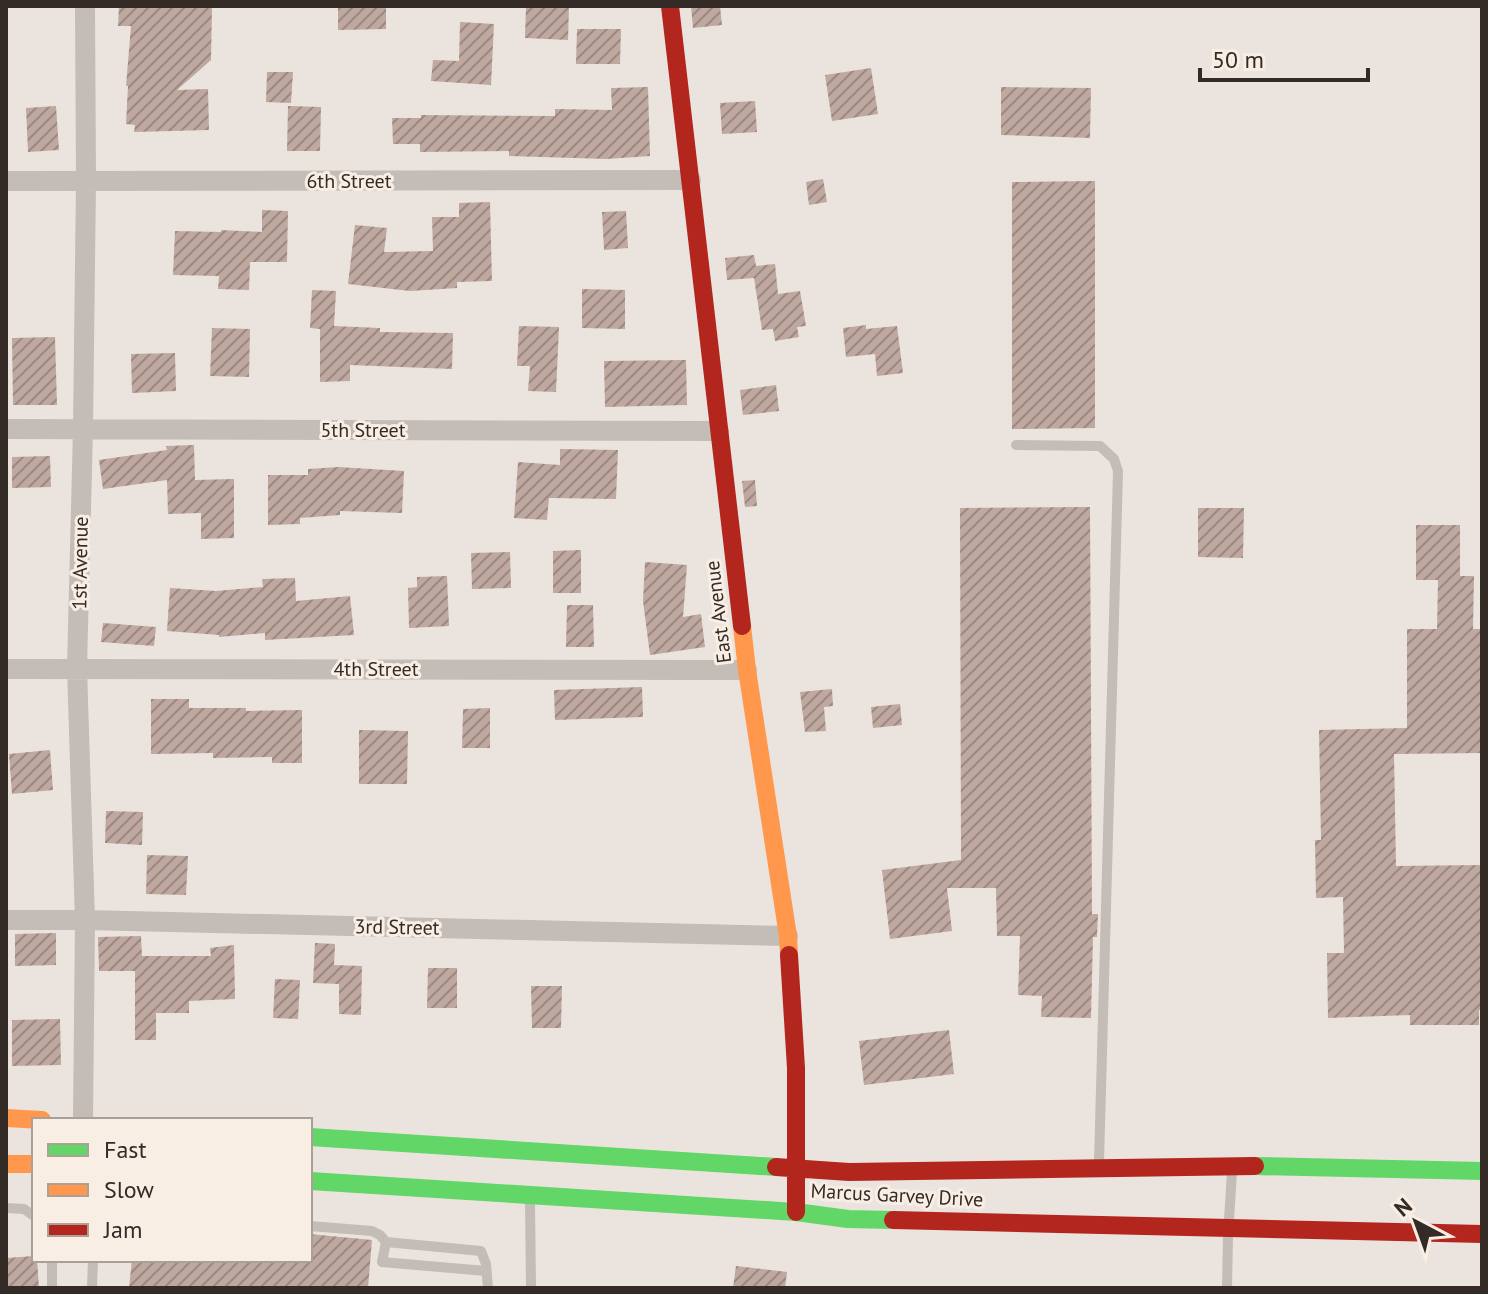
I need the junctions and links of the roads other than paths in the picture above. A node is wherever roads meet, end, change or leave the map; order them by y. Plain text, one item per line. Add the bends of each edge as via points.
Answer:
1 (85, 6) edge
2 (670, 6) edge
3 (691, 180) junction
4 (6, 181) edge
5 (86, 181) junction
6 (6, 429) edge
7 (83, 429) junction
8 (719, 431) junction
9 (1016, 445) dead end
10 (77, 668) junction
11 (6, 669) edge
12 (747, 670) junction
13 (6, 920) edge
14 (85, 920) junction
15 (788, 936) junction
16 (6, 1118) edge
17 (83, 1118) edge
18 (32, 1119) edge
19 (312, 1137) edge
20 (6, 1164) edge
21 (32, 1164) edge
22 (1232, 1166) junction
23 (795, 1168) junction
24 (1098, 1168) junction
25 (1482, 1171) edge
26 (312, 1181) edge
27 (530, 1196) junction
28 (6, 1208) edge
29 (796, 1212) junction
30 (32, 1215) edge
31 (312, 1226) edge
32 (1228, 1227) junction
33 (1482, 1234) edge
34 (386, 1242) junction
35 (52, 1262) edge
36 (93, 1262) edge
37 (486, 1271) junction
38 (52, 1288) edge
39 (92, 1288) edge
40 (488, 1288) edge
41 (531, 1288) edge
42 (1227, 1288) edge

1 - 5 street, 1st Avenue
2 - 3 main road, East Avenue
3 - 5 street, 6th Street
3 - 8 main road, East Avenue
4 - 5 street, 6th Street
5 - 7 street, 1st Avenue
6 - 7 street, 5th Street
7 - 8 street, 5th Street
7 - 10 street, 1st Avenue
8 - 12 main road, East Avenue
9 - 24 lane via 1100,446 1118,471
10 - 11 street, 4th Street
10 - 12 street, 4th Street
10 - 14 street, 1st Avenue
12 - 15 main road, East Avenue
13 - 14 street, 3rd Street
14 - 15 street, 3rd Street
14 - 17 street, 1st Avenue
15 - 23 main road, East Avenue via 796,1068
16 - 18 main road
19 - 23 main road, Marcus Garvey Drive
20 - 21 main road
22 - 24 main road, Marcus Garvey Drive
22 - 25 main road, Marcus Garvey Drive
22 - 32 lane
23 - 24 main road, Marcus Garvey Drive
23 - 29 main road, East Avenue
26 - 27 main road, Marcus Garvey Drive
27 - 29 main road, Marcus Garvey Drive
27 - 41 lane
28 - 30 lane
29 - 32 main road, Marcus Garvey Drive via 848,1219
31 - 34 lane via 372,1231
32 - 33 main road, Marcus Garvey Drive
32 - 42 lane
34 - 37 lane via 481,1251
34 - 37 lane via 382,1262
35 - 38 lane
36 - 39 lane
37 - 40 lane

